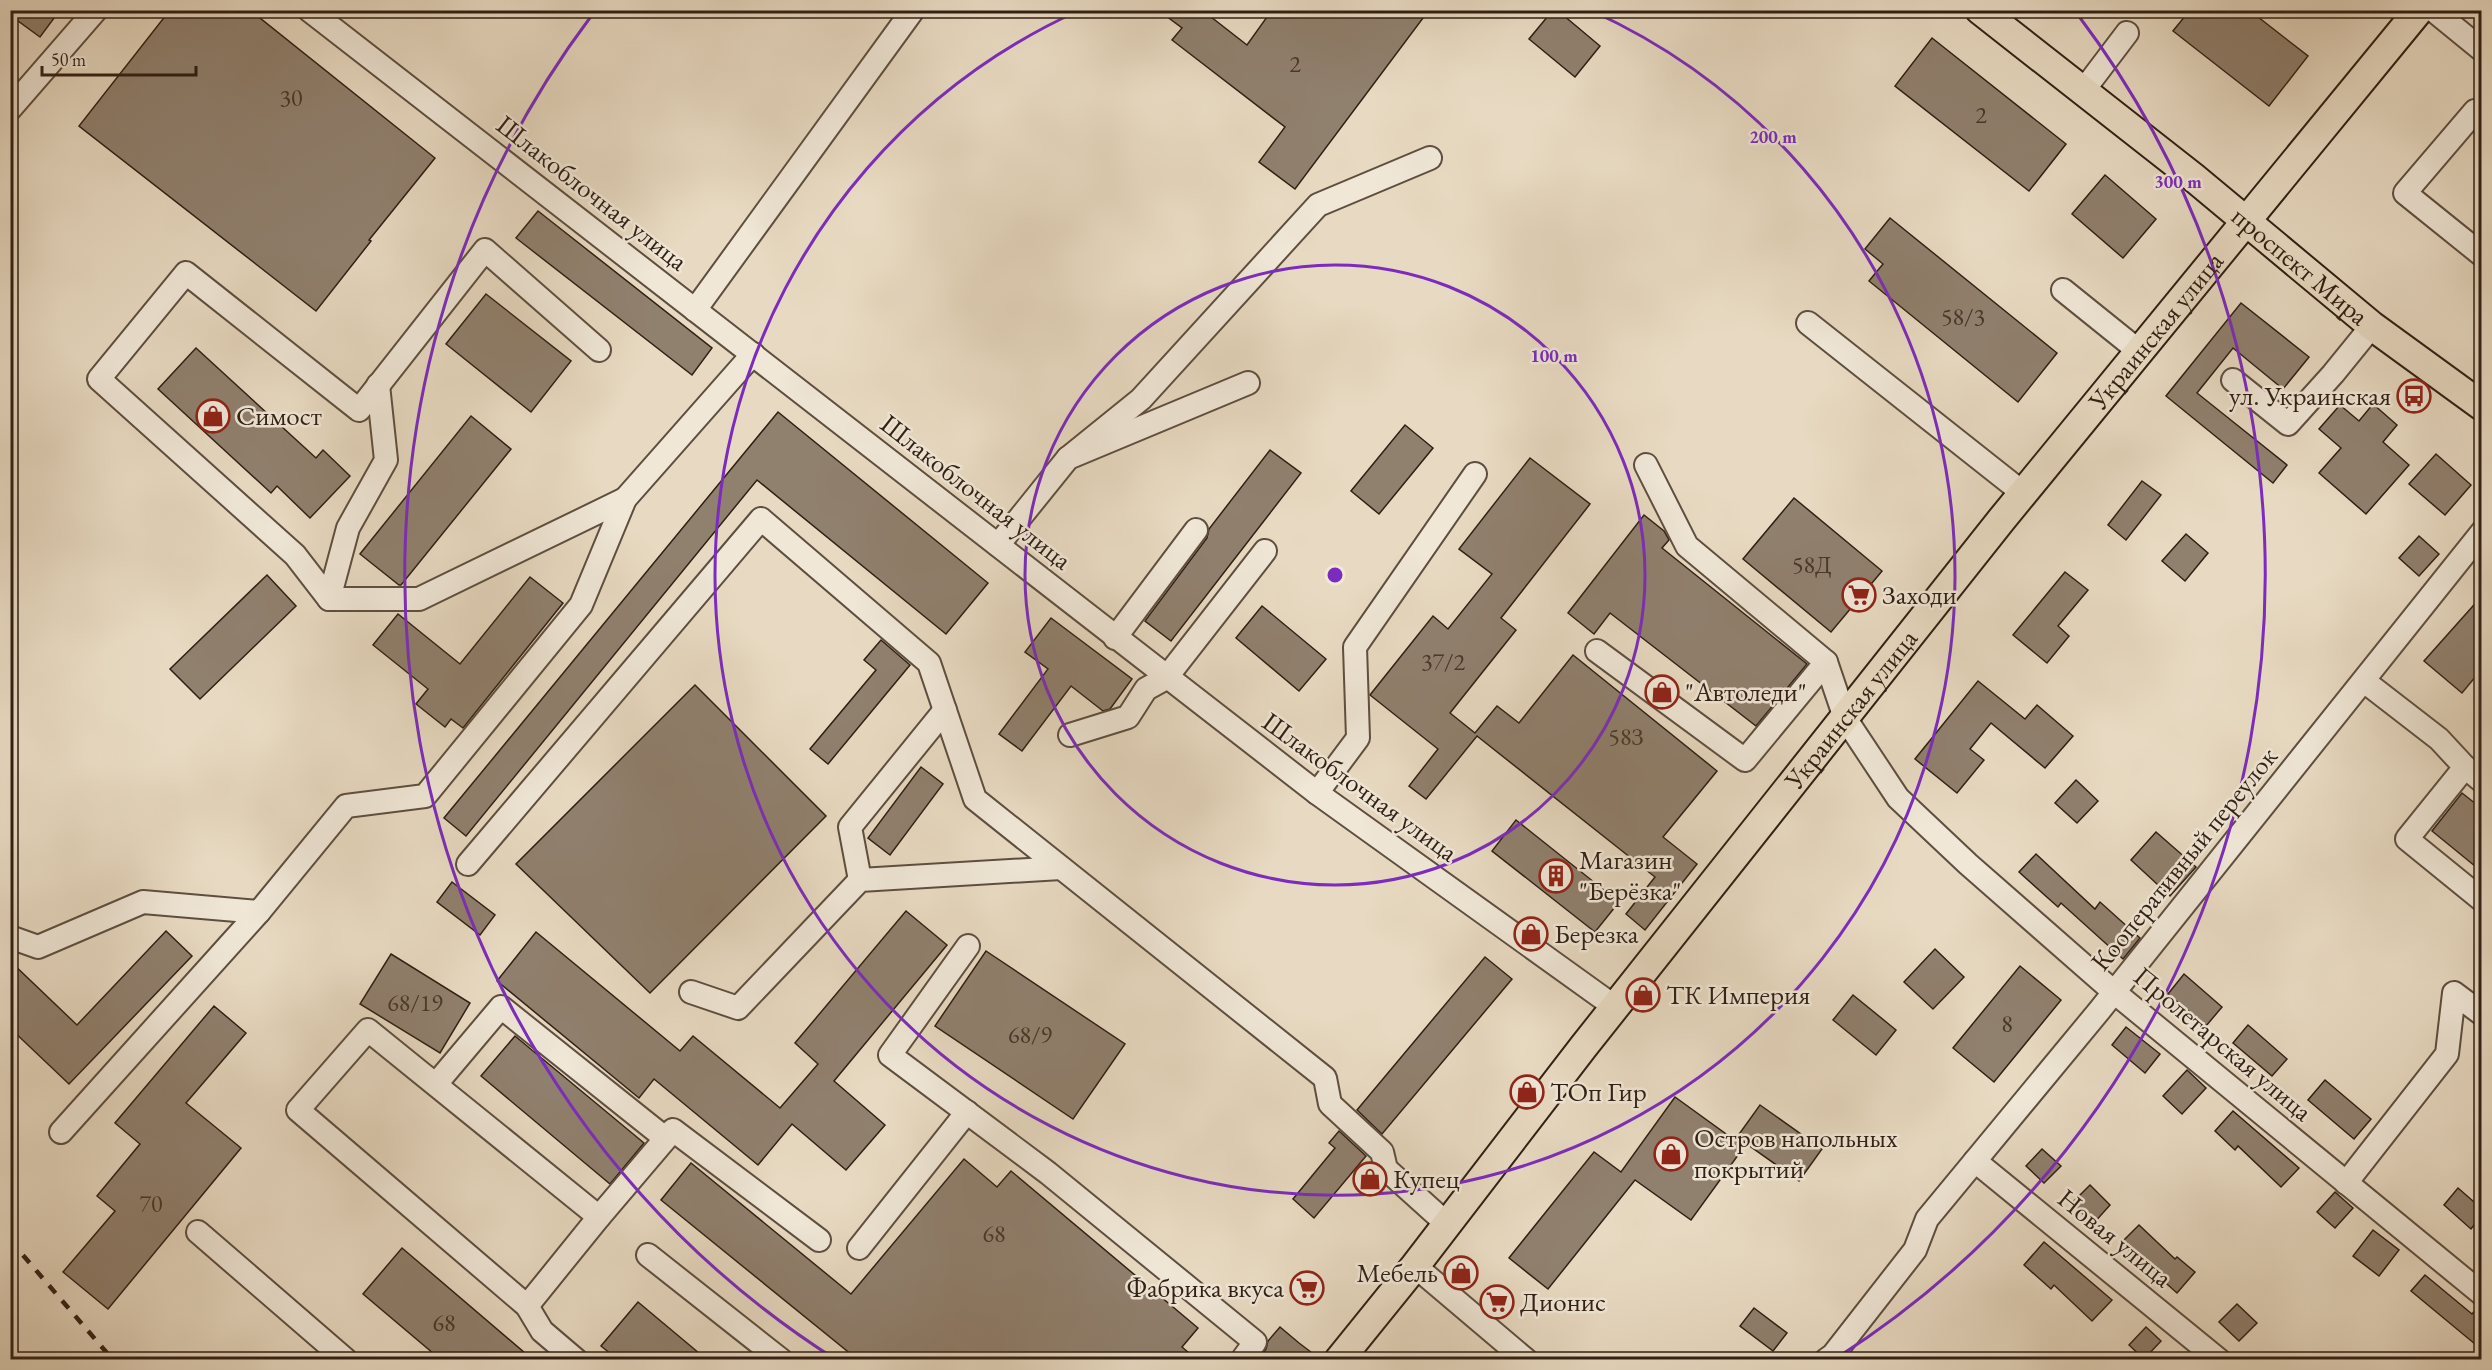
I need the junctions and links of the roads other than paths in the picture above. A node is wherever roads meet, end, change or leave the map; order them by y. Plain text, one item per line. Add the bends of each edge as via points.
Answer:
1 (96, 10) edge
2 (309, 10) edge
3 (913, 10) edge
4 (1980, 10) edge
5 (2420, 10) edge
6 (2433, 10) edge
7 (2127, 33) dead end
8 (2481, 50) edge
9 (2083, 91) junction
10 (10, 109) edge
11 (2479, 110) edge
12 (1430, 158) dead end
13 (2247, 222) junction
14 (2481, 255) edge
15 (2063, 290) dead end
16 (695, 309) junction
17 (1808, 323) dead end
18 (2372, 326) junction
19 (599, 350) dead end
20 (2140, 352) junction
21 (753, 354) junction
22 (2233, 380) dead end
23 (1248, 383) dead end
24 (378, 385) junction
25 (2481, 406) edge
26 (1068, 458) junction
27 (1646, 465) dead end
28 (1475, 474) dead end
29 (2023, 493) junction
30 (624, 499) junction
31 (1196, 530) dead end
32 (2481, 532) edge
33 (998, 545) junction
34 (1265, 551) dead end
35 (329, 599) junction
36 (1115, 638) junction
37 (1597, 651) dead end
38 (1826, 662) junction
39 (1167, 678) junction
40 (2364, 681) junction
41 (945, 710) junction
42 (1845, 718) junction
43 (1070, 735) dead end
44 (2473, 774) edge
45 (1317, 793) junction
46 (468, 864) dead end
47 (1061, 868) junction
48 (860, 880) junction
49 (2481, 900) edge
50 (259, 912) junction
51 (10, 937) edge
52 (968, 946) dead end
53 (691, 992) dead end
54 (2114, 992) junction
55 (1615, 1007) junction
56 (2481, 1014) edge
57 (435, 1084) junction
58 (967, 1112) junction
59 (62, 1132) dead end
60 (665, 1138) junction
61 (1975, 1161) junction
62 (2346, 1183) junction
63 (599, 1217) junction
64 (1447, 1224) junction
65 (198, 1232) dead end
66 (819, 1240) dead end
67 (859, 1248) dead end
68 (648, 1255) dead end
69 (1415, 1266) junction
70 (2481, 1294) edge
71 (527, 1306) junction
72 (1833, 1358) edge
73 (346, 1359) edge
74 (576, 1359) edge
75 (781, 1359) edge
76 (1242, 1359) edge
77 (1339, 1359) edge
78 (1526, 1359) edge
79 (2219, 1359) edge

1 - 10 street
2 - 16 street, Шлакоблочная улица
3 - 16 street
4 - 9 main road, проспект Мира
5 - 13 main road, Украинская улица
6 - 8 street
7 - 9 street
9 - 13 main road, проспект Мира
11 - 14 street via 2405,193
12 - 26 street via 1318,205 1140,399
13 - 18 main road, проспект Мира
13 - 20 main road, Украинская улица
15 - 20 street
16 - 21 street, Шлакоблочная улица
17 - 29 street
18 - 22 street via 2288,424
18 - 25 main road, проспект Мира
19 - 24 street via 485,250
20 - 29 main road, Украинская улица
21 - 30 street
21 - 33 street, Шлакоблочная улица
23 - 26 street
24 - 35 street via 386,460 348,528
24 - 35 street via 359,410 186,273 99,379 296,555
26 - 33 street
27 - 38 street via 1687,546
28 - 45 street via 1355,647 1358,738
29 - 42 main road, Украинская улица
30 - 35 street via 419,599
30 - 50 street via 581,605 425,796 346,806
31 - 36 street
32 - 40 street, Кооперативный переулок
33 - 36 street, Шлакоблочная улица
34 - 39 street
36 - 39 street, Шлакоблочная улица
37 - 38 street via 1745,760
38 - 42 street, Пролетарская улица
39 - 43 street via 1146,690 1128,717
39 - 45 street, Шлакоблочная улица
40 - 44 street via 2439,739
40 - 54 street, Кооперативный переулок
41 - 46 street via 929,663 761,519
41 - 47 street via 975,799
41 - 48 street via 850,827
42 - 54 street, Пролетарская улица via 1898,798
42 - 55 main road, Украинская улица
44 - 49 street via 2407,839
45 - 55 street, Шлакоблочная улица
47 - 48 street
47 - 64 street via 1326,1078 1330,1104 1382,1152 1386,1168
48 - 53 street via 738,1008
50 - 51 street via 143,902 39,946
50 - 59 street
52 - 58 street via 890,1055
54 - 61 street, Кооперативный переулок
54 - 62 street, Пролетарская улица
55 - 64 main road, Украинская улица
56 - 62 street via 2454,993 2447,1054
57 - 60 street via 501,1007
57 - 63 street
57 - 71 street via 368,1030 298,1110
58 - 67 street
58 - 76 street via 1255,1342
60 - 63 street
60 - 66 street via 673,1130
61 - 72 street, Кооперативный переулок via 1928,1219 1915,1250
61 - 79 street, Новая улица
62 - 70 street, Пролетарская улица
63 - 71 street
64 - 69 main road, Украинская улица
65 - 73 street
68 - 75 street
69 - 77 main road, Украинская улица
69 - 78 street
71 - 74 street via 542,1331

